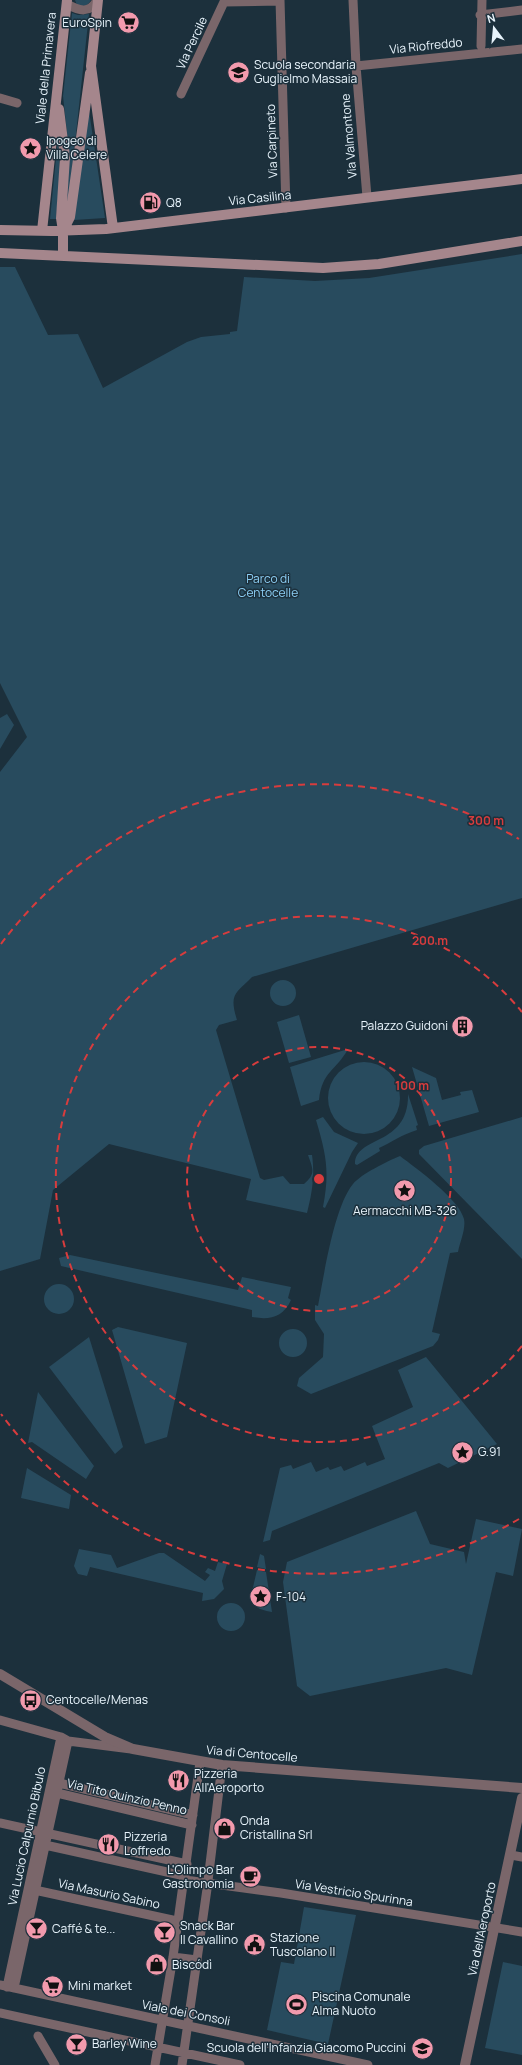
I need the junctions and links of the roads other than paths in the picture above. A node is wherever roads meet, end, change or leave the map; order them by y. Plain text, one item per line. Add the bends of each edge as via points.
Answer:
1 (98, 0) edge
2 (353, 0) edge
3 (482, 0) edge
4 (224, 1) edge
5 (280, 1) edge
6 (67, 2) edge
7 (522, 10) edge
8 (480, 15) junction
9 (481, 46) dead end
10 (522, 49) edge
11 (91, 66) junction
12 (356, 66) junction
13 (58, 91) junction
14 (181, 94) dead end
15 (0, 98) edge
16 (17, 103) dead end
17 (522, 179) edge
18 (367, 197) junction
19 (286, 208) junction
20 (113, 228) junction
21 (0, 230) edge
22 (42, 231) junction
23 (63, 231) junction
24 (522, 241) edge
25 (0, 253) edge
26 (63, 256) junction
27 (0, 1674) edge
28 (0, 1720) edge
29 (64, 1739) junction
30 (133, 1749) junction
31 (200, 1762) junction
32 (222, 1765) junction
33 (59, 1783) junction
34 (522, 1788) edge
35 (56, 1793) junction
36 (522, 1798) edge
37 (193, 1815) junction
38 (0, 1823) edge
39 (192, 1825) junction
40 (44, 1833) junction
41 (45, 1845) junction
42 (510, 1855) junction
43 (522, 1857) edge
44 (187, 1864) junction
45 (185, 1878) junction
46 (208, 1883) junction
47 (32, 1890) junction
48 (177, 1921) junction
49 (496, 1928) junction
50 (522, 1932) edge
51 (173, 1957) junction
52 (197, 1960) junction
53 (7, 1987) edge
54 (0, 2014) edge
55 (163, 2021) junction
56 (189, 2025) junction
57 (38, 2036) dead end
58 (158, 2047) junction
59 (184, 2053) junction
60 (54, 2065) edge
61 (155, 2065) edge
62 (182, 2065) edge
63 (240, 2065) edge
64 (368, 2065) edge
65 (465, 2065) edge

1 - 6 street, Viale della Primavera via 93,7 85,11 78,10
1 - 11 main road, Viale della Primavera
2 - 12 street, Via Valmontone
3 - 8 street
4 - 5 street
4 - 14 street, Via Percile
5 - 19 street, Via Carpineto
6 - 13 main road, Viale della Primavera
7 - 8 street
8 - 9 street
10 - 12 street, Via Riofreddo
11 - 20 main road, Viale della Primavera
11 - 23 main road via 71,213 68,225
12 - 18 street, Via Valmontone
13 - 22 main road, Viale della Primavera
13 - 23 main road via 65,157 60,218
15 - 16 street
17 - 18 main road, Via Casilina
18 - 19 main road, Via Casilina
19 - 20 main road, Via Casilina
20 - 23 main road, Via Casilina
21 - 22 main road, Via Casilina
22 - 23 main road, Via Casilina
23 - 26 main road
24 - 26 main road via 379,264 323,268
25 - 26 main road
27 - 30 street, Via di Centocelle via 105,1737
28 - 29 street
29 - 30 street
29 - 33 street, Via Lucio Calpurnio Bibulo
29 - 40 street, Via Lucio Calpurnio Bibulo
30 - 31 street, Via di Centocelle
31 - 32 street, Via di Centocelle
31 - 37 street
32 - 34 street, Via di Centocelle
32 - 46 street
33 - 35 street, Via Lucio Calpurnio Bibulo
33 - 37 street, Via Tito Quinzio Penno
35 - 39 street, Via Tito Quinzio Penno
35 - 40 street, Via Lucio Calpurnio Bibulo
36 - 42 street, Via dell'Aeroporto
37 - 39 street
38 - 40 street
39 - 44 street
40 - 41 street, Via Lucio Calpurnio Bibulo
40 - 44 street
40 - 47 street, Via Lucio Calpurnio Bibulo
41 - 45 street
41 - 47 street, Via Lucio Calpurnio Bibulo
42 - 43 street
42 - 49 street, Via dell'Aeroporto
44 - 45 street
45 - 46 street, Via Vestricio Spurinna
45 - 48 street
46 - 49 street, Via Vestricio Spurinna
46 - 52 street
47 - 48 street, Via Masurio Sabino
47 - 53 street, Via Lucio Calpurnio Bibulo
48 - 51 street
49 - 50 street, Via Vestricio Spurinna
49 - 65 street, Via dell'Aeroporto
51 - 52 street
51 - 55 street
52 - 56 street
53 - 55 street, Viale dei Consoli
54 - 58 street
55 - 56 street, Viale dei Consoli
55 - 58 street
56 - 59 street
56 - 64 street, Viale dei Consoli
57 - 60 street
58 - 59 street
58 - 61 street
59 - 62 street
59 - 63 street

